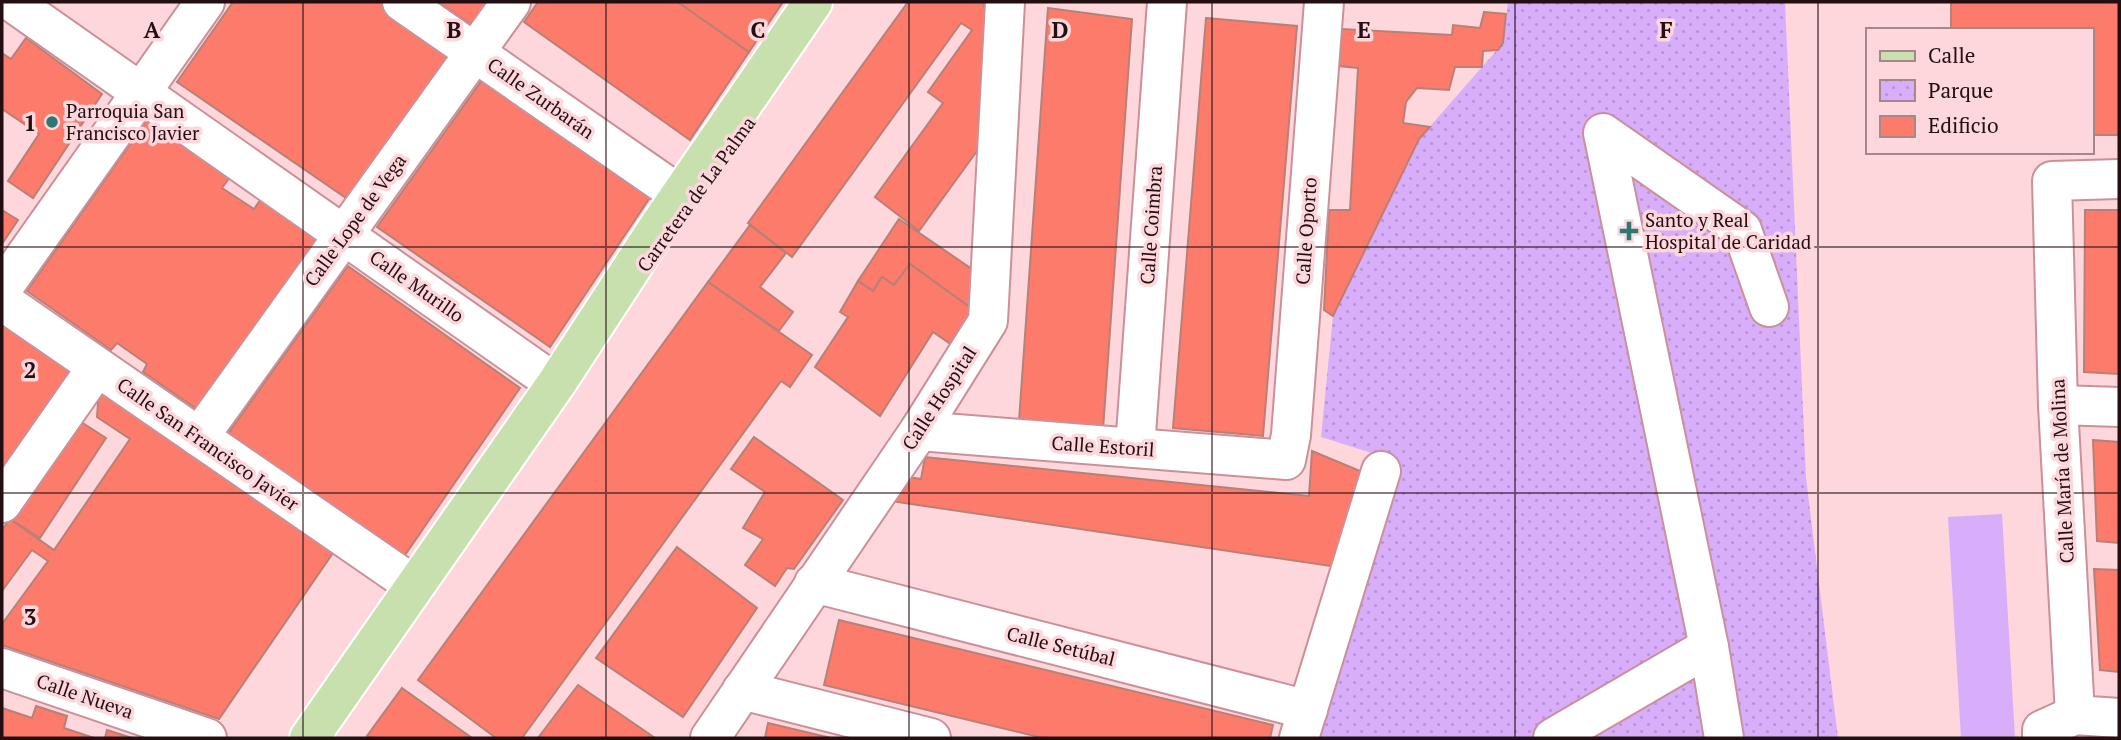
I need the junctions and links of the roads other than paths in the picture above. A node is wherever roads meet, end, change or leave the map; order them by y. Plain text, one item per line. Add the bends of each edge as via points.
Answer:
1 (12, 2) edge
2 (205, 2) edge
3 (402, 2) edge
4 (511, 2) edge
5 (813, 2) edge
6 (823, 2) edge
7 (832, 2) edge
8 (1005, 2) edge
9 (1167, 2) edge
10 (1324, 2) edge
11 (475, 52) junction
12 (140, 93) junction
13 (759, 105) junction
14 (2119, 179) edge
15 (680, 195) junction
16 (344, 235) junction
17 (656, 250) junction
18 (2, 289) edge
19 (2, 301) edge
20 (1769, 307) dead end
21 (97, 367) junction
22 (556, 384) junction
23 (2058, 405) junction
24 (2119, 407) edge
25 (919, 431) junction
26 (200, 438) junction
27 (1135, 448) junction
28 (1286, 460) joint
29 (1381, 471) dead end
30 (2, 503) edge
31 (814, 583) junction
32 (415, 586) junction
33 (1709, 647) junction
34 (2, 668) edge
35 (742, 690) junction
36 (2075, 715) junction
37 (2119, 718) edge
38 (1303, 724) edge
39 (207, 738) edge
40 (309, 738) edge
41 (710, 738) edge
42 (931, 738) edge
43 (1553, 738) edge
44 (1724, 738) edge
45 (2042, 738) edge

1 - 12 street, Calle Murillo
2 - 12 street
3 - 11 street, Calle Zurbarán
4 - 11 street, Calle Lope de Vega
5 - 15 main road, Carretera de La Palma
6 - 13 main road via 772,75
7 - 13 main road, Carretera de La Palma
8 - 25 street, Calle Hospital via 988,321
9 - 27 street, Calle Coimbra
10 - 28 street, Calle Oporto
11 - 15 street, Calle Zurbarán
11 - 16 street, Calle Lope de Vega
12 - 16 street, Calle Murillo
12 - 18 street
13 - 17 main road, Carretera de La Palma
14 - 23 street, Calle María de Molina via 2052,181
15 - 17 main road via 682,205 663,230
15 - 22 main road, Carretera de La Palma
16 - 22 street, Calle Murillo
16 - 26 street, Calle Lope de Vega
17 - 22 main road, Carretera de La Palma
19 - 21 street, Calle San Francisco Javier
20 - 33 street via 1742,230 1603,133
21 - 26 street, Calle San Francisco Javier
21 - 30 street
22 - 32 main road, Carretera de La Palma
23 - 24 street
23 - 36 street, Calle María de Molina
25 - 27 street, Calle Estoril
25 - 31 street, Calle Hospital
26 - 32 street, Calle San Francisco Javier
27 - 28 street, Calle Estoril
29 - 38 street
31 - 35 street, Calle Hospital
31 - 38 street, Calle Setúbal
32 - 40 main road, Carretera de La Palma
33 - 43 street
33 - 44 street
34 - 39 street, Calle Nueva
35 - 41 street, Calle Hospital
35 - 42 street
36 - 37 street
36 - 45 street via 2042,730

